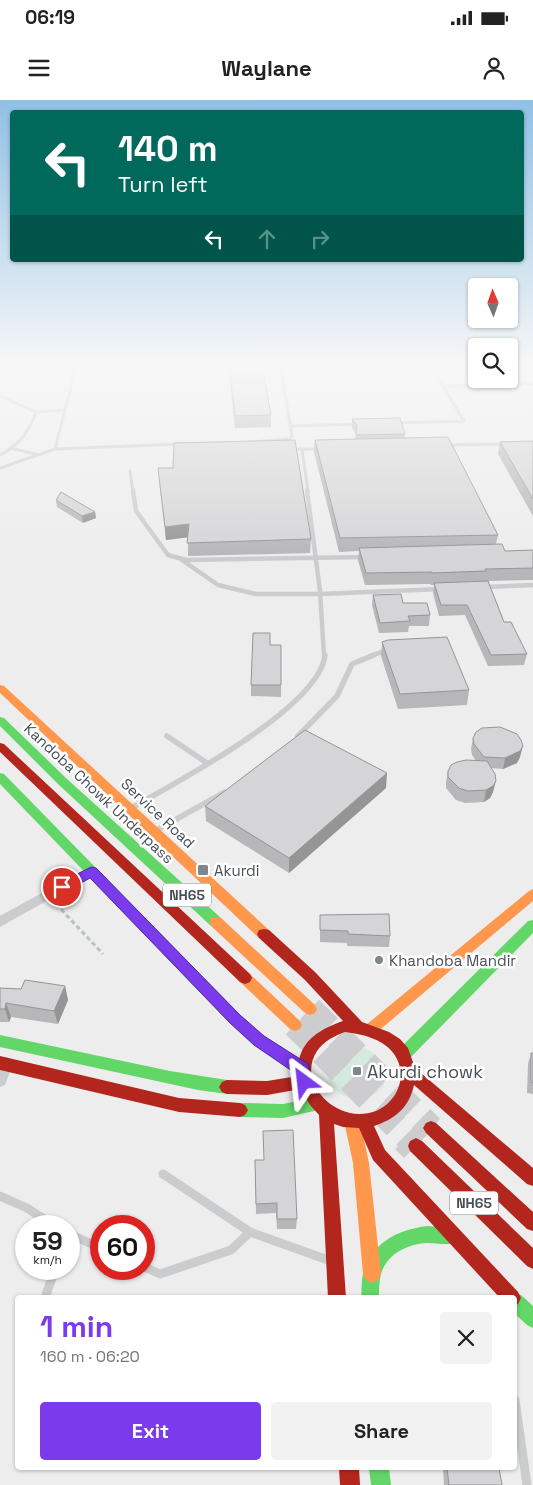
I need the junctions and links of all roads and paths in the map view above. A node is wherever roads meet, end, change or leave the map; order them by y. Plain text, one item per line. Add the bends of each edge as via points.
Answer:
1 (30, 428) edge
2 (60, 428) edge
3 (290, 428) edge
4 (242, 442) edge
5 (514, 443) edge
6 (183, 444) edge
7 (436, 446) edge
8 (330, 448) edge
9 (14, 449) junction
10 (55, 449) junction
11 (292, 449) edge
12 (302, 449) junction
13 (0, 455) edge
14 (38, 455) junction
15 (0, 468) edge
16 (130, 471) dead end
17 (376, 556) edge
18 (317, 558) junction
19 (181, 559) junction
20 (533, 585) edge
21 (475, 587) edge
22 (446, 589) edge
23 (320, 594) junction
24 (396, 649) edge
25 (0, 688) edge
26 (0, 720) edge
27 (167, 736) dead end
28 (290, 743) edge
29 (0, 746) edge
30 (207, 763) junction
31 (2, 781) edge
32 (230, 789) edge
33 (131, 808) junction
34 (155, 831) junction
35 (91, 871) junction
36 (533, 894) edge
37 (48, 896) junction
38 (0, 922) edge
39 (533, 925) edge
40 (102, 954) dead end
41 (310, 1009) tunnel mouth
42 (295, 1025) tunnel mouth
43 (357, 1026) junction
44 (371, 1029) junction
45 (0, 1041) edge
46 (403, 1055) junction
47 (3, 1063) edge
48 (302, 1069) junction
49 (408, 1071) junction
50 (0, 1080) edge
51 (304, 1082) junction
52 (322, 1108) junction
53 (358, 1121) junction
54 (431, 1128) tunnel mouth
55 (416, 1146) tunnel mouth
56 (163, 1174) dead end
57 (533, 1178) edge
58 (0, 1196) edge
59 (38, 1215) edge
60 (533, 1223) edge
61 (250, 1232) junction
62 (453, 1236) junction
63 (533, 1260) edge
64 (334, 1263) junction
65 (155, 1272) edge
66 (372, 1274) junction
67 (51, 1280) edge
68 (46, 1295) edge
69 (337, 1295) edge
70 (370, 1295) edge
71 (509, 1295) edge
72 (517, 1303) edge
73 (533, 1319) edge
74 (517, 1414) edge
75 (349, 1470) edge
76 (379, 1470) edge
77 (350, 1485) edge
78 (380, 1485) edge
79 (527, 1485) edge

1 - 9 lane
2 - 10 lane
3 - 4 lane via 290,439
5 - 7 lane
6 - 10 lane
8 - 12 lane
9 - 13 lane
9 - 14 lane
10 - 14 lane
11 - 12 lane
12 - 18 lane
14 - 15 lane
16 - 19 lane via 136,511 168,555
17 - 18 lane
18 - 19 lane
18 - 23 lane
19 - 23 lane via 218,584 246,593
20 - 21 lane
22 - 23 lane
23 - 30 lane via 323,665 312,682 286,708
24 - 28 lane via 352,664 327,709
25 - 33 main road, Service Road
26 - 41 main road, Kandoba Chowk Underpass / NH65
27 - 30 lane
29 - 42 main road, NH65
30 - 33 lane
31 - 35 main road
32 - 34 lane
33 - 34 main road, Service Road
34 - 43 main road, Service Road via 310,976
35 - 37 street
35 - 48 main road via 235,1019 259,1041
36 - 44 main road
37 - 38 street
37 - 40 path
39 - 46 main road
43 - 44 main road
43 - 48 main road via 335,1028 318,1037 307,1051
44 - 46 main road via 392,1040
45 - 51 main road via 186,1082 232,1087 274,1087
46 - 49 main road
47 - 50 street
47 - 52 main road via 179,1105 230,1110
48 - 51 main road
49 - 53 main road via 408,1084 400,1102 385,1115
49 - 57 main road
51 - 52 main road via 312,1098
52 - 53 main road
52 - 64 main road
53 - 62 main road via 379,1155
53 - 66 main road
54 - 60 main road, NH65
55 - 63 main road, NH65
56 - 61 lane
58 - 59 lane
61 - 64 lane
61 - 65 lane via 231,1250 160,1274
62 - 66 main road via 432,1232 408,1235 393,1244
62 - 71 main road
64 - 69 main road
66 - 70 main road
67 - 68 lane
72 - 73 main road
74 - 79 lane
75 - 77 main road
76 - 78 main road

